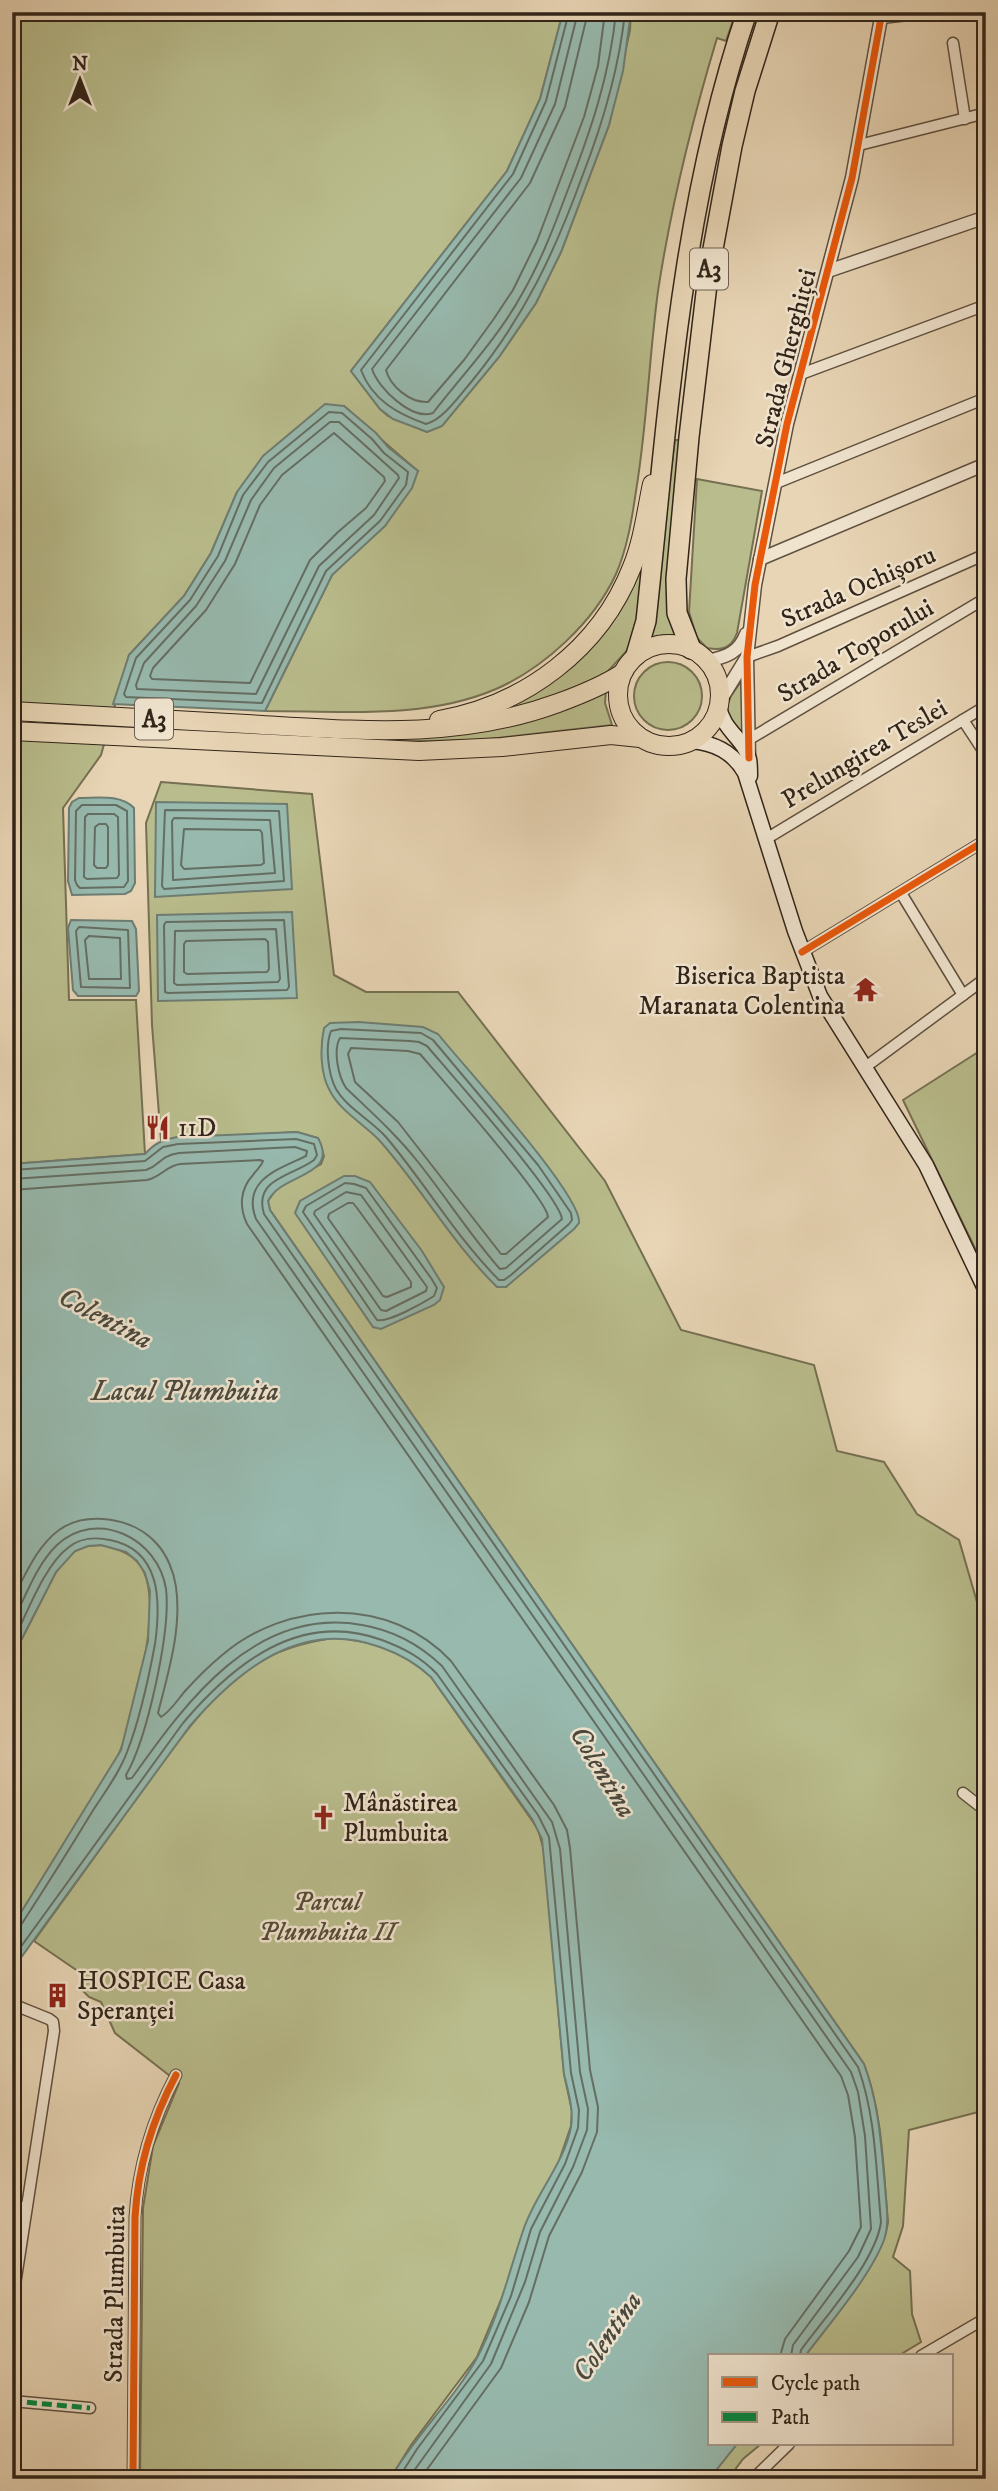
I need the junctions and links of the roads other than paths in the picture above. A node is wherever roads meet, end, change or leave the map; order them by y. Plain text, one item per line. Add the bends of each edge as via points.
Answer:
1 (747, 12) edge
2 (770, 12) edge
3 (934, 12) edge
4 (881, 15) edge
5 (953, 43) dead end
6 (986, 113) edge
7 (965, 119) junction
8 (859, 145) junction
9 (986, 217) edge
10 (828, 271) junction
11 (986, 305) edge
12 (801, 374) junction
13 (986, 398) edge
14 (665, 441) junction
15 (986, 464) edge
16 (776, 483) junction
17 (986, 554) edge
18 (760, 559) junction
19 (986, 598) edge
20 (749, 627) junction
21 (691, 649) junction
22 (636, 655) junction
23 (747, 657) junction
24 (707, 661) junction
25 (621, 674) junction
26 (720, 703) junction
27 (986, 706) edge
28 (12, 711) edge
29 (963, 720) junction
30 (356, 729) junction
31 (12, 731) edge
32 (640, 738) junction
33 (748, 740) junction
34 (691, 741) junction
35 (986, 755) edge
36 (749, 758) junction
37 (751, 785) junction
38 (766, 839) junction
39 (986, 840) edge
40 (901, 893) junction
41 (802, 952) junction
42 (986, 978) edge
43 (963, 995) junction
44 (864, 1068) junction
45 (986, 1291) edge
46 (963, 1793) dead end
47 (986, 1811) edge
48 (13, 2005) edge
49 (176, 2075) dead end
50 (12, 2205) edge
51 (26, 2208) junction
52 (14, 2273) edge
53 (12, 2304) edge
54 (986, 2318) edge
55 (924, 2354) edge
56 (12, 2401) edge
57 (90, 2408) dead end
58 (787, 2446) edge
59 (133, 2479) edge
60 (752, 2479) edge

1 - 14 highway, A3 via 689,242
2 - 21 highway, A3 via 732,146 708,276 676,605
3 - 4 street
4 - 8 street, Strada Gherghiței
5 - 7 street
6 - 7 street
7 - 8 street
8 - 10 street, Strada Gherghiței
9 - 10 street
10 - 12 street, Strada Gherghiței
11 - 12 street
12 - 16 street, Strada Gherghiței
13 - 16 street
14 - 22 highway, A3 via 646,621
14 - 30 highway via 633,567 608,614 581,647 539,681 491,706 443,719
15 - 18 street
16 - 18 street, Strada Gherghiței
17 - 23 street, Strada Ochișoru
18 - 20 street, Strada Gherghiței
19 - 33 street, Strada Toporului
20 - 23 street, Strada Gherghiței
20 - 24 street, Strada Gherghiței via 737,650
21 - 22 highway via 657,645
21 - 24 highway
22 - 25 highway, A3
23 - 26 street, Strada Gherghiței
23 - 33 street, Strada Gherghiței
24 - 26 highway via 718,679
25 - 30 highway, A3 via 556,704 494,722 437,730
25 - 32 highway via 619,710
26 - 34 highway via 709,727
26 - 36 main road via 722,721
27 - 29 street, Prelungirea Teslei
28 - 30 highway, A3
29 - 35 street
29 - 38 street, Prelungirea Teslei
31 - 32 highway, A3 via 419,751 611,735
32 - 34 highway, A3 via 660,746
33 - 36 street, Strada Gherghiței
34 - 37 main road, Strada Gherghiței via 732,755
36 - 37 main road, Strada Gherghiței
37 - 38 main road, Strada Gherghiței
38 - 41 main road, Strada Gherghiței
39 - 40 street
40 - 41 street
40 - 43 street
41 - 44 main road, Strada Gherghiței via 827,1010
42 - 43 street
43 - 44 street
44 - 45 main road, Strada Gherghiței via 926,1165
46 - 47 street
48 - 51 street via 49,2018 54,2031
49 - 59 street, Strada Plumbuita via 150,2132 137,2186
50 - 51 street
51 - 52 street
52 - 53 street
54 - 55 street
56 - 57 street
58 - 60 street

